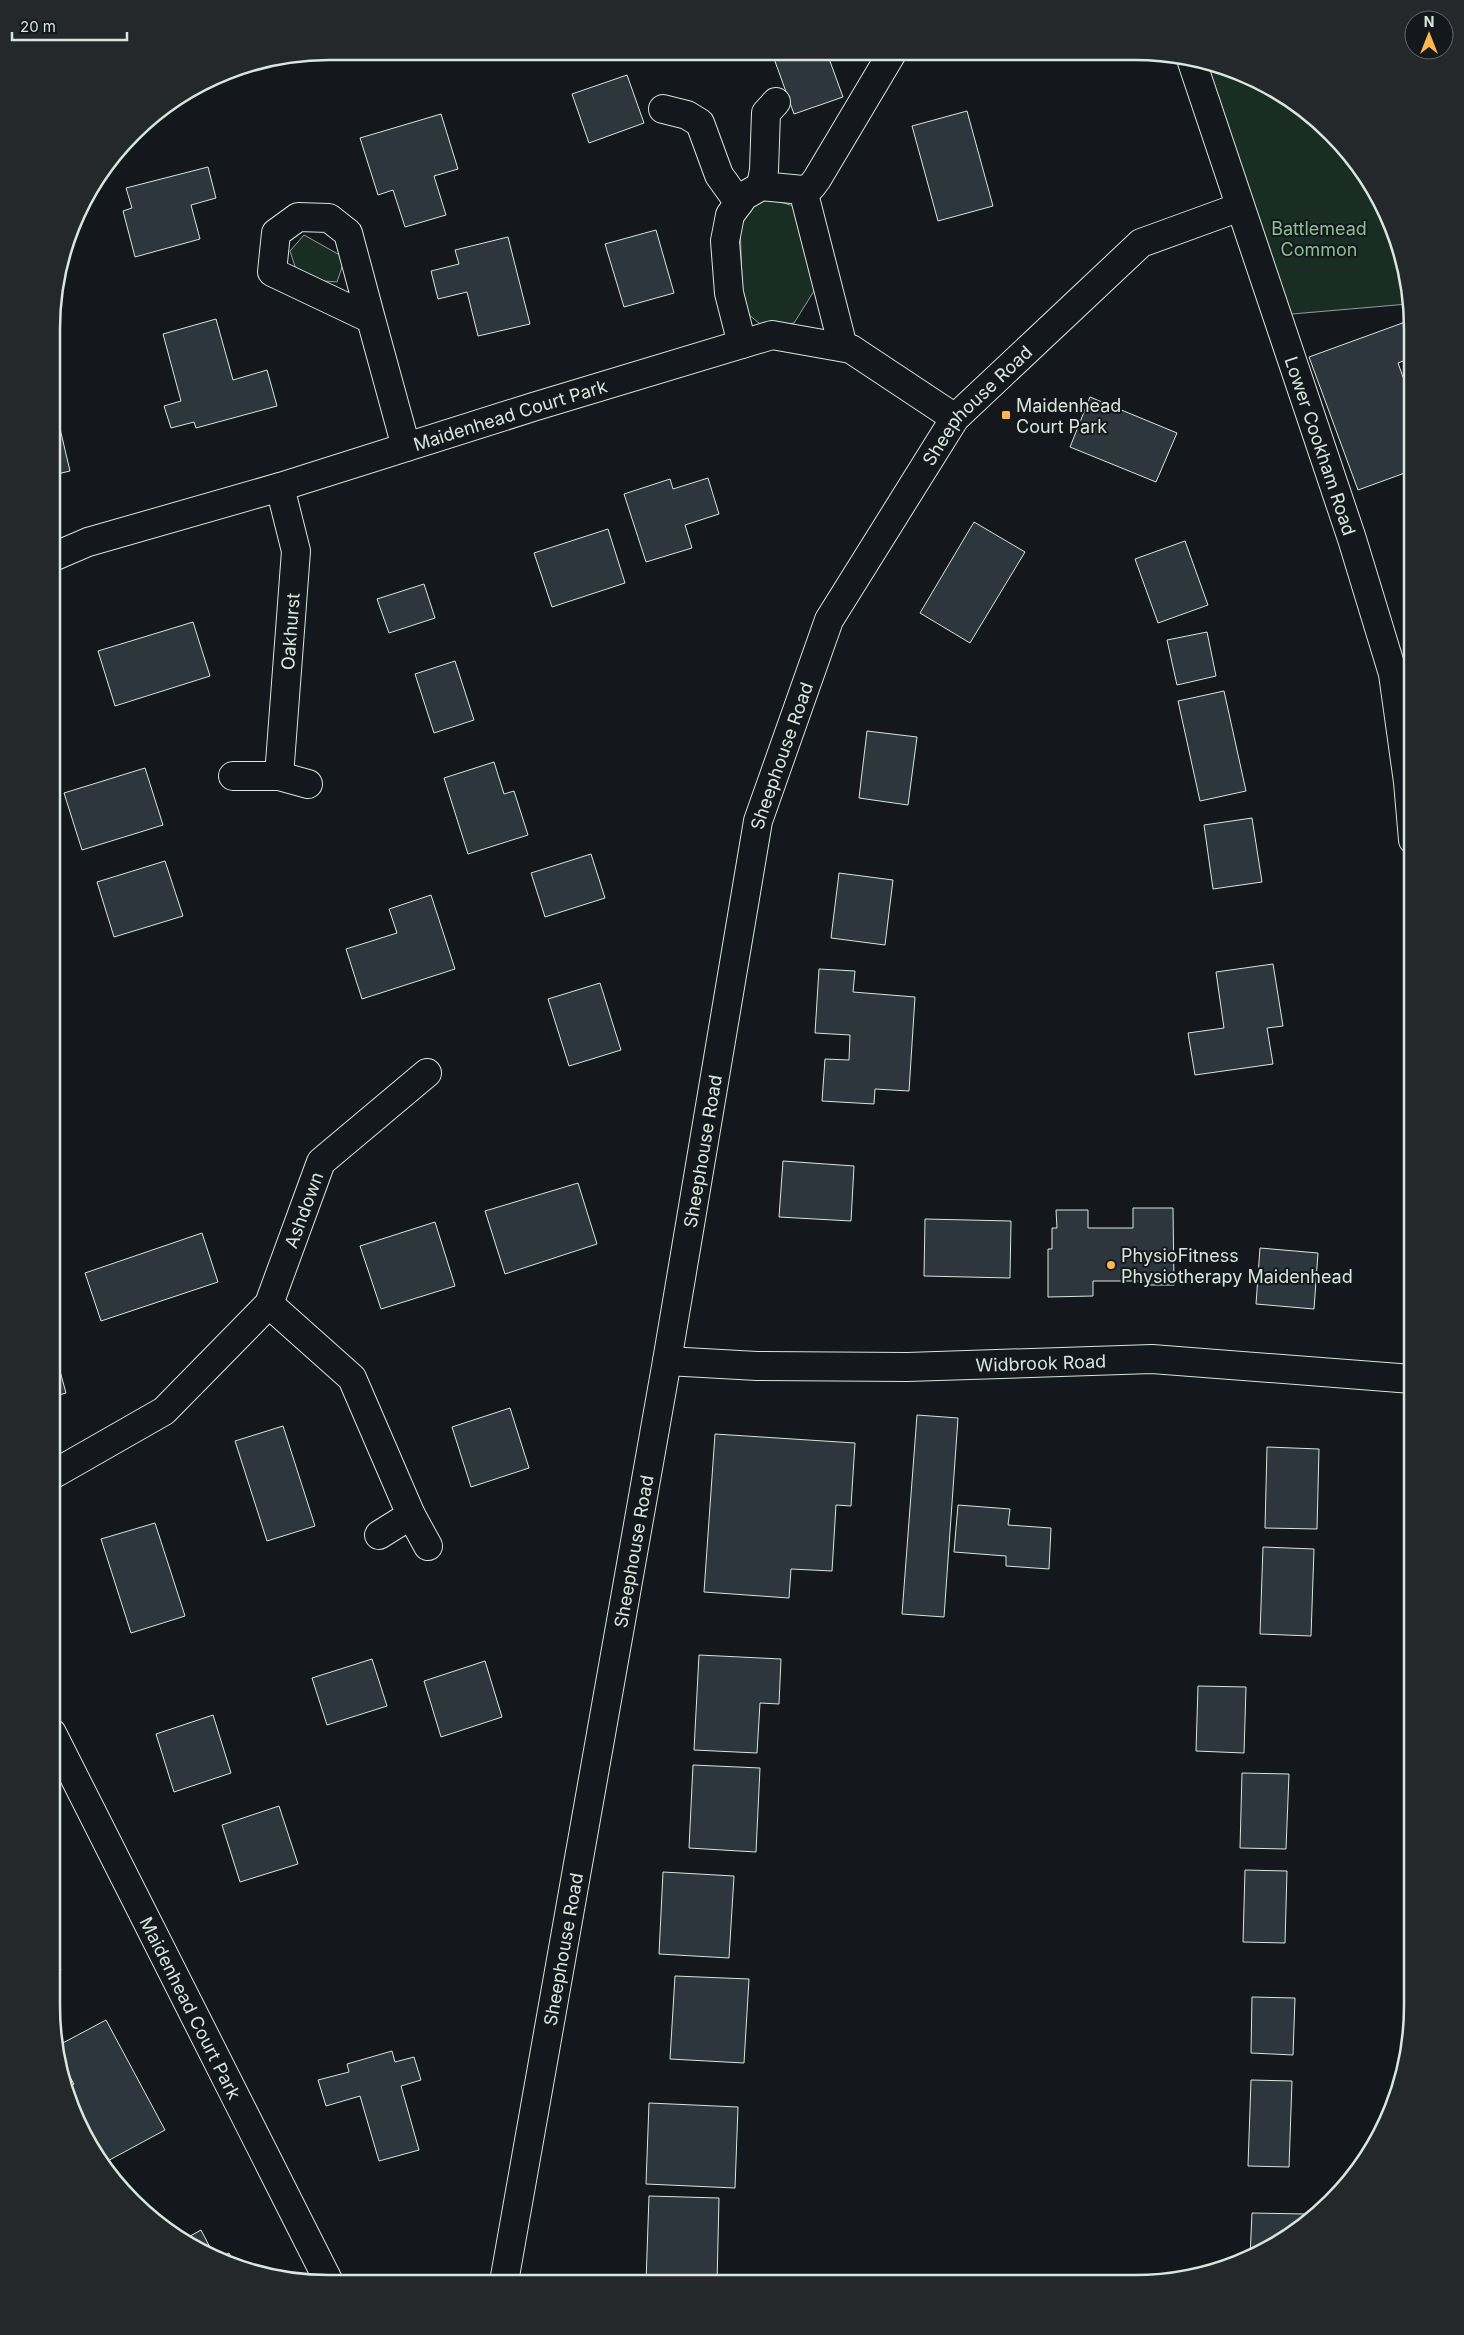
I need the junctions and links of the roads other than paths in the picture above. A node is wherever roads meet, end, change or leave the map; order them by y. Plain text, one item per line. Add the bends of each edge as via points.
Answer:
1 (888, 60) edge
2 (1193, 66) edge
3 (776, 102) dead end
4 (664, 109) dead end
5 (761, 186) junction
6 (803, 190) junction
7 (739, 203) junction
8 (1240, 207) junction
9 (370, 320) dead end
10 (742, 344) junction
11 (843, 347) junction
12 (955, 418) junction
13 (406, 447) junction
14 (280, 487) junction
15 (60, 554) edge
16 (1404, 690) edge
17 (233, 776) dead end
18 (279, 776) junction
19 (308, 784) dead end
20 (427, 1073) dead end
21 (269, 1304) junction
22 (668, 1361) junction
23 (1404, 1378) edge
24 (60, 1470) edge
25 (411, 1516) junction
26 (379, 1535) dead end
27 (428, 1546) dead end
28 (60, 1749) edge
29 (325, 2275) edge
30 (505, 2275) edge

1 - 6 street via 811,187
2 - 8 street, Lower Cookham Road
3 - 5 street via 766,113
4 - 7 street via 688,115 700,124 719,175
5 - 6 street
5 - 7 street
6 - 11 street
7 - 10 street via 730,215 725,241 729,293
8 - 12 street, Sheephouse Road via 1141,243
8 - 16 street, Lower Cookham Road via 1352,539 1393,674
9 - 13 street
10 - 11 street, Maidenhead Court Park via 772,335
10 - 13 street, Maidenhead Court Park
11 - 12 street, Maidenhead Court Park via 851,349
12 - 22 street, Sheephouse Road via 829,620 758,821
13 - 14 street, Maidenhead Court Park
14 - 15 street, Maidenhead Court Park via 88,542
14 - 18 street, Oakhurst via 296,552
17 - 18 street
18 - 19 street
20 - 21 street, Ashdown via 321,1162
21 - 24 street, Ashdown via 164,1411
21 - 25 street via 352,1378
22 - 23 street, Widbrook Road via 757,1366 907,1367 1152,1359
22 - 30 street, Sheephouse Road
25 - 26 street
25 - 27 street
28 - 29 street, Maidenhead Court Park

